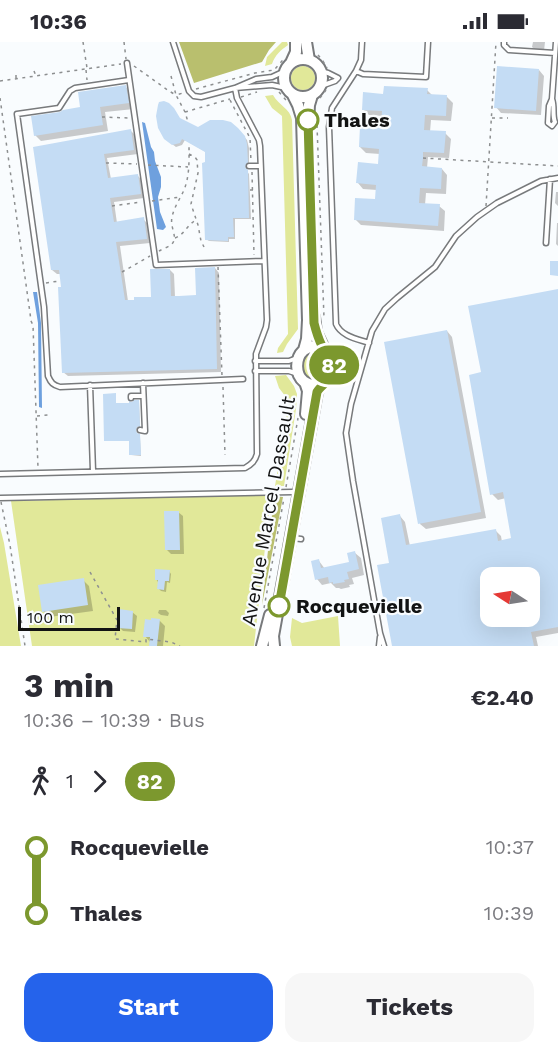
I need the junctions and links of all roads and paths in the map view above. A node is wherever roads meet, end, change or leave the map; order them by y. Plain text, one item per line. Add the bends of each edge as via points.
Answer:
1 (83, 42) edge
2 (123, 42) edge
3 (173, 42) edge
4 (306, 42) edge
5 (362, 42) edge
6 (428, 42) edge
7 (496, 42) edge
8 (504, 42) edge
9 (556, 42) edge
10 (555, 53) junction
11 (292, 57) edge
12 (309, 60) junction
13 (127, 63) joint
14 (66, 66) dead end
15 (54, 68) dead end
16 (34, 71) dead end
17 (320, 71) junction
18 (356, 71) junction
19 (67, 72) dead end
20 (86, 73) dead end
21 (16, 74) dead end
22 (54, 74) dead end
23 (36, 76) dead end
24 (171, 76) dead end
25 (16, 79) dead end
26 (129, 80) junction
27 (321, 86) junction
28 (235, 88) junction
29 (189, 91) junction
30 (257, 92) dead end
31 (288, 95) junction
32 (312, 95) junction
33 (0, 98) edge
34 (237, 98) junction
35 (552, 99) junction
36 (230, 100) junction
37 (185, 112) dead end
38 (1, 116) edge
39 (102, 117) dead end
40 (491, 118) junction
41 (508, 118) dead end
42 (135, 119) junction
43 (317, 126) dead end
44 (189, 143) dead end
45 (189, 154) junction
46 (423, 158) dead end
47 (106, 162) dead end
48 (488, 163) junction
49 (141, 165) junction
50 (250, 166) junction
51 (260, 166) junction
52 (558, 166) edge
53 (189, 167) junction
54 (9, 168) junction
55 (6, 171) dead end
56 (558, 178) edge
57 (550, 179) junction
58 (8, 188) dead end
59 (12, 188) junction
60 (15, 205) junction
61 (12, 207) dead end
62 (487, 211) junction
63 (197, 220) junction
64 (14, 224) dead end
65 (17, 224) junction
66 (175, 238) junction
67 (20, 241) junction
68 (16, 243) dead end
69 (546, 243) dead end
70 (204, 248) dead end
71 (154, 253) junction
72 (18, 258) dead end
73 (22, 259) junction
74 (254, 261) junction
75 (264, 261) junction
76 (218, 263) junction
77 (122, 272) dead end
78 (60, 281) dead end
79 (41, 284) junction
80 (27, 295) junction
81 (24, 297) dead end
82 (24, 314) dead end
83 (30, 314) junction
84 (324, 327) dead end
85 (33, 332) junction
86 (27, 333) dead end
87 (369, 343) junction
88 (324, 349) junction
89 (28, 350) dead end
90 (34, 352) junction
91 (301, 354) junction
92 (351, 357) dead end
93 (255, 362) junction
94 (334, 365) junction
95 (34, 368) junction
96 (30, 370) dead end
97 (255, 371) junction
98 (302, 378) junction
99 (243, 379) dead end
100 (222, 380) junction
101 (143, 383) junction
102 (324, 383) junction
103 (90, 385) junction
104 (31, 387) dead end
105 (35, 388) junction
106 (143, 396) junction
107 (131, 398) dead end
108 (36, 404) junction
109 (31, 406) dead end
110 (299, 411) dead end
111 (36, 416) junction
112 (50, 418) dead end
113 (32, 424) dead end
114 (36, 425) junction
115 (140, 430) dead end
116 (37, 441) junction
117 (33, 443) dead end
118 (225, 455) dead end
119 (34, 460) dead end
120 (38, 461) junction
121 (93, 471) junction
122 (38, 472) junction
123 (0, 474) edge
124 (289, 491) junction
125 (0, 498) edge
126 (90, 572) dead end
127 (263, 608) dead end
128 (380, 633) junction
129 (25, 646) edge
130 (180, 646) edge
131 (262, 646) edge
132 (274, 646) edge
133 (379, 646) edge
134 (384, 646) edge

1 - 20 path
2 - 13 path
3 - 29 lane
4 - 12 main road
5 - 18 lane
6 - 18 lane via 426,77
7 - 40 path
8 - 10 lane via 509,50
9 - 10 lane
10 - 35 lane
11 - 12 main road
11 - 28 lane via 272,77 256,78
11 - 29 path via 286,57 274,70
11 - 31 main road via 283,76
12 - 17 main road
13 - 26 lane
14 - 19 path
15 - 22 path
16 - 23 path
17 - 27 main road
17 - 27 lane via 338,78
18 - 87 lane via 332,108 329,127 336,324 345,334
21 - 25 path
24 - 29 path via 176,95
26 - 42 lane
26 - 79 lane via 75,88 59,108 17,114
27 - 32 main road
28 - 29 lane via 201,97
28 - 31 lane via 272,85
28 - 34 lane
30 - 34 path
31 - 32 main road
31 - 91 main road via 302,118 308,339
32 - 88 main road via 308,119 314,323
33 - 38 path
34 - 36 path
34 - 51 lane via 259,140
35 - 35 lane via 547,117 552,126 555,122
36 - 37 path
36 - 50 path via 250,138
38 - 54 path
39 - 42 path
40 - 41 path
40 - 48 path
42 - 49 lane
43 - 84 path
44 - 45 path
45 - 53 path
45 - 63 path via 198,166 191,204
46 - 48 path
47 - 49 path
48 - 52 path
48 - 62 path
49 - 53 path
49 - 71 lane
50 - 51 lane
50 - 74 path
51 - 75 lane
53 - 66 path via 172,218
54 - 55 path
54 - 59 path
56 - 57 lane
57 - 62 lane
57 - 69 lane
58 - 59 path
59 - 60 path
60 - 61 path
60 - 65 path
62 - 87 lane via 456,236 435,267 385,309
63 - 66 path
63 - 70 path
64 - 65 path
65 - 67 path
66 - 71 path via 173,244
67 - 68 path
67 - 73 path
71 - 76 lane via 156,265
71 - 77 path
72 - 73 path
73 - 80 path
74 - 75 lane
74 - 76 lane
75 - 93 lane via 267,320
76 - 100 path
78 - 79 path
79 - 103 lane via 51,383 60,387
80 - 81 path
80 - 83 path
82 - 83 path
83 - 85 path
85 - 86 path
85 - 90 path
87 - 128 lane via 346,433
88 - 91 main road via 314,347
88 - 94 main road
89 - 90 path
90 - 95 path
91 - 93 lane via 289,361
91 - 98 main road via 297,363
92 - 94 lane
93 - 97 lane
94 - 102 main road via 332,376
95 - 96 path
95 - 105 path
97 - 98 lane via 289,371
97 - 121 lane via 257,454 252,464 245,468
98 - 102 main road via 314,385
98 - 124 main road, Avenue Marcel Dassault via 308,402
99 - 100 lane
100 - 101 lane
100 - 118 path
101 - 103 lane
101 - 106 lane
102 - 132 main road, Avenue Marcel Dassault via 317,392 296,538
103 - 121 lane
104 - 105 path
105 - 108 path
106 - 107 lane
106 - 115 lane via 145,431
108 - 109 path
108 - 111 path
110 - 124 path
111 - 112 path
111 - 114 path
113 - 114 path
114 - 116 path
116 - 117 path
116 - 120 path
119 - 120 path
120 - 122 path
121 - 122 lane
122 - 123 lane
124 - 125 lane
124 - 127 path
124 - 131 main road, Avenue Marcel Dassault via 270,618
125 - 129 path
126 - 130 path via 117,620 115,639 146,639
128 - 133 lane
128 - 134 lane

